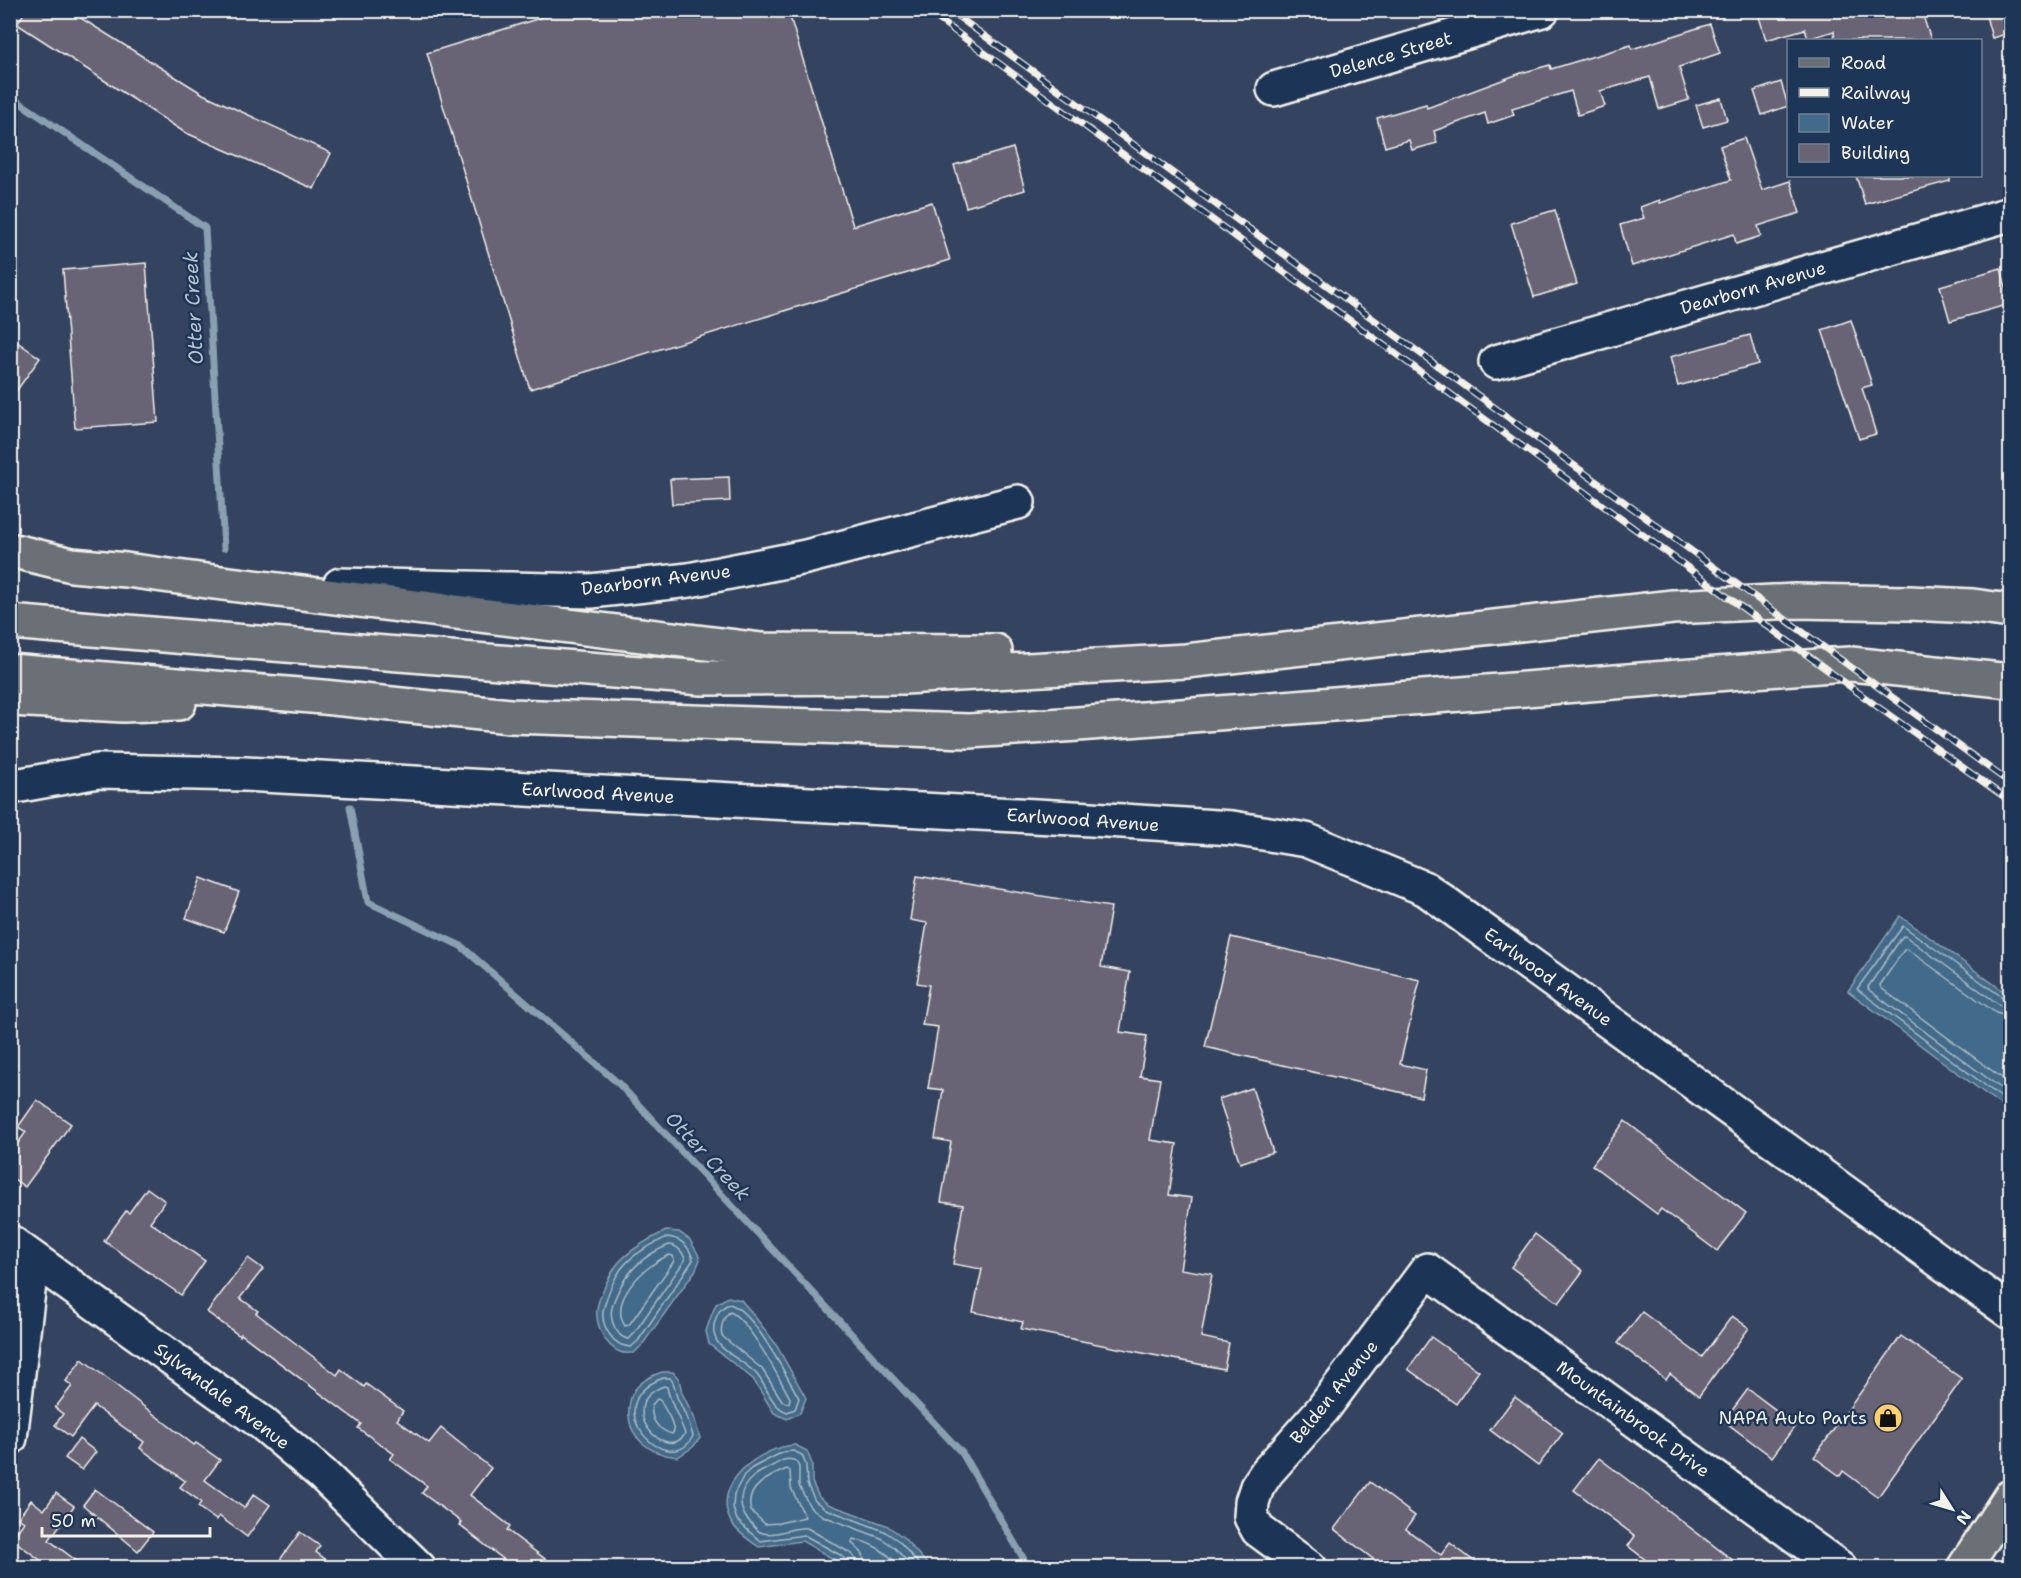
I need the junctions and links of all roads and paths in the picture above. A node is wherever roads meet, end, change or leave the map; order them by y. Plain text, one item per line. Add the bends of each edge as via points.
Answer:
1 (1542, 10) edge
2 (1274, 89) dead end
3 (2010, 213) edge
4 (1496, 362) dead end
5 (1018, 502) dead end
6 (10, 550) edge
7 (214, 582) junction
8 (2010, 611) edge
9 (10, 621) edge
10 (1186, 661) junction
11 (10, 671) edge
12 (2010, 681) edge
13 (323, 697) junction
14 (10, 699) edge
15 (10, 787) edge
16 (21, 1251) edge
17 (1427, 1270) joint
18 (2010, 1312) edge
19 (10, 1437) edge
20 (2010, 1497) edge
21 (419, 1568) edge
22 (1310, 1568) edge
23 (1840, 1568) edge
24 (1964, 1568) edge

1 - 2 street, Delence Street
3 - 4 street, Dearborn Avenue
5 - 7 street, Dearborn Avenue via 806,557 689,580 591,591
6 - 7 main road via 72,565
7 - 10 main road via 762,650 999,651
8 - 10 main road via 1909,603 1795,601 1674,607
9 - 10 main road via 702,678 904,677
11 - 13 main road
12 - 13 main road via 1851,664 969,731 510,716
13 - 14 main road via 123,705
15 - 18 street, Earlwood Avenue via 98,771 245,774 1091,819 1232,828 1306,840 1426,888
16 - 19 street
16 - 21 street, Sylvandale Avenue via 262,1423 322,1474
17 - 22 street, Belden Avenue via 1323,1409 1257,1488 1251,1517 1258,1530
17 - 23 street, Mountainbrook Drive
20 - 24 main road

